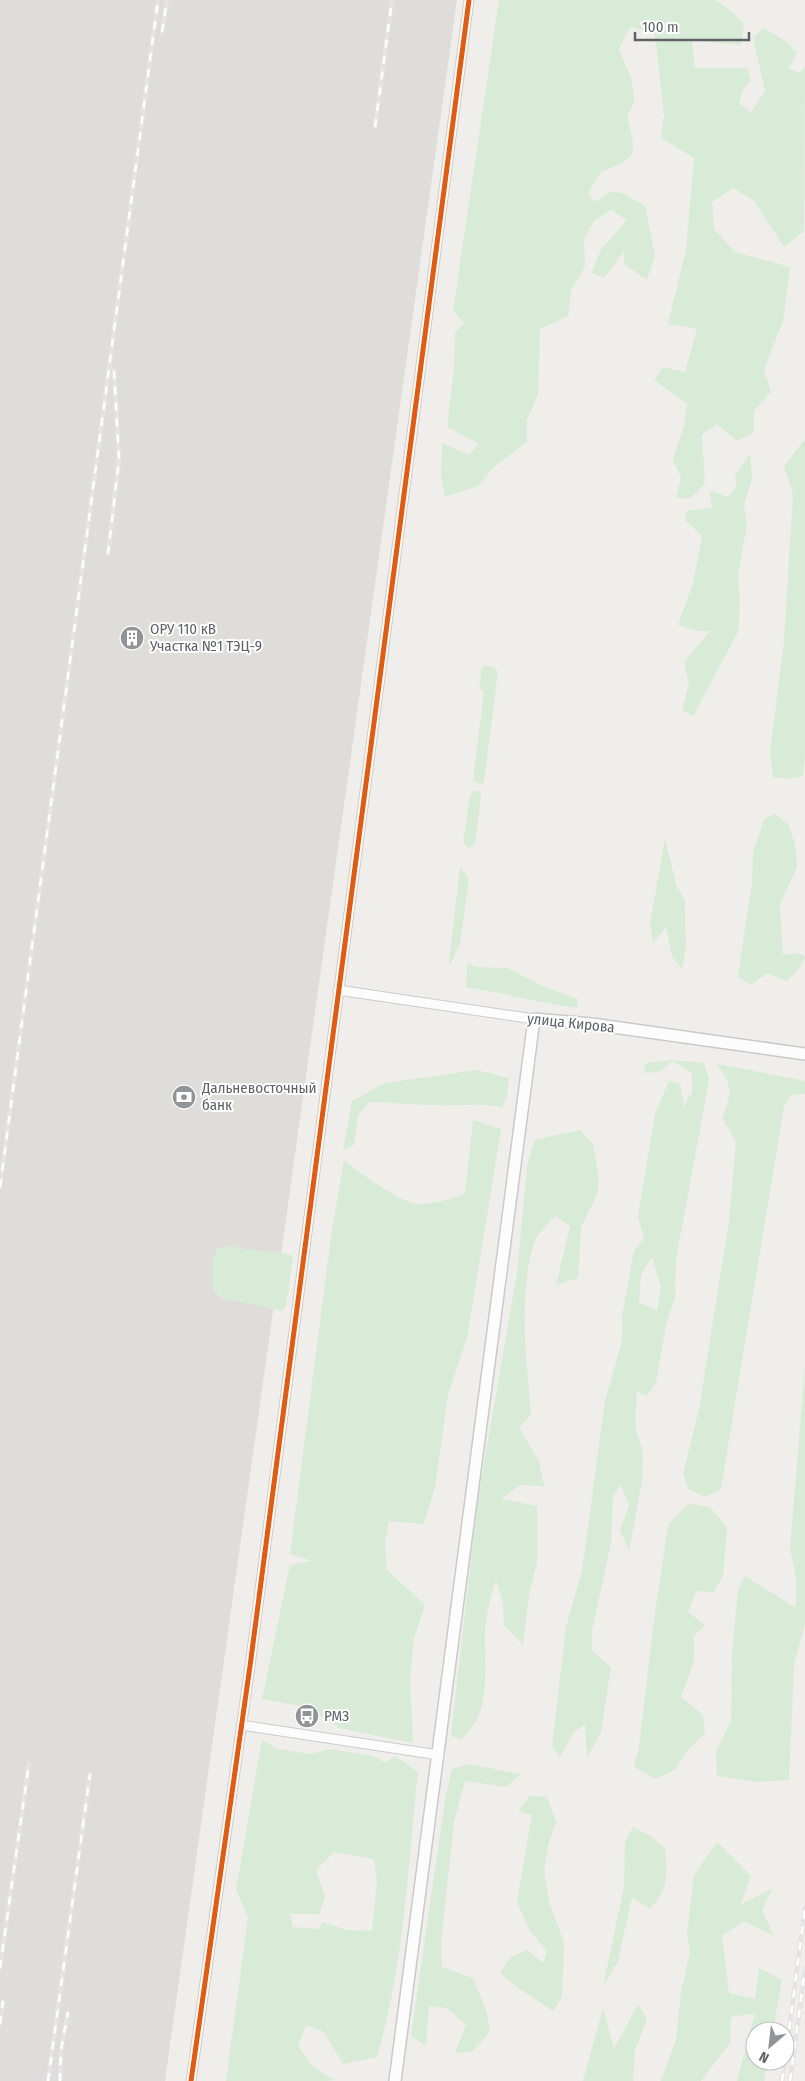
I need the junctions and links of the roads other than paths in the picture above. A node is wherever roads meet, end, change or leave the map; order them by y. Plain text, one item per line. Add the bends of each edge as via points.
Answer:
1 (469, 0) edge
2 (338, 990) junction
3 (534, 1019) junction
4 (805, 1054) edge
5 (241, 1725) junction
6 (439, 1755) junction
7 (191, 2081) edge
8 (395, 2081) edge

1 - 2 street
2 - 3 street, улица Кирова
2 - 5 street
3 - 4 street, улица Кирова
3 - 6 street
5 - 6 street
5 - 7 street
6 - 8 street

